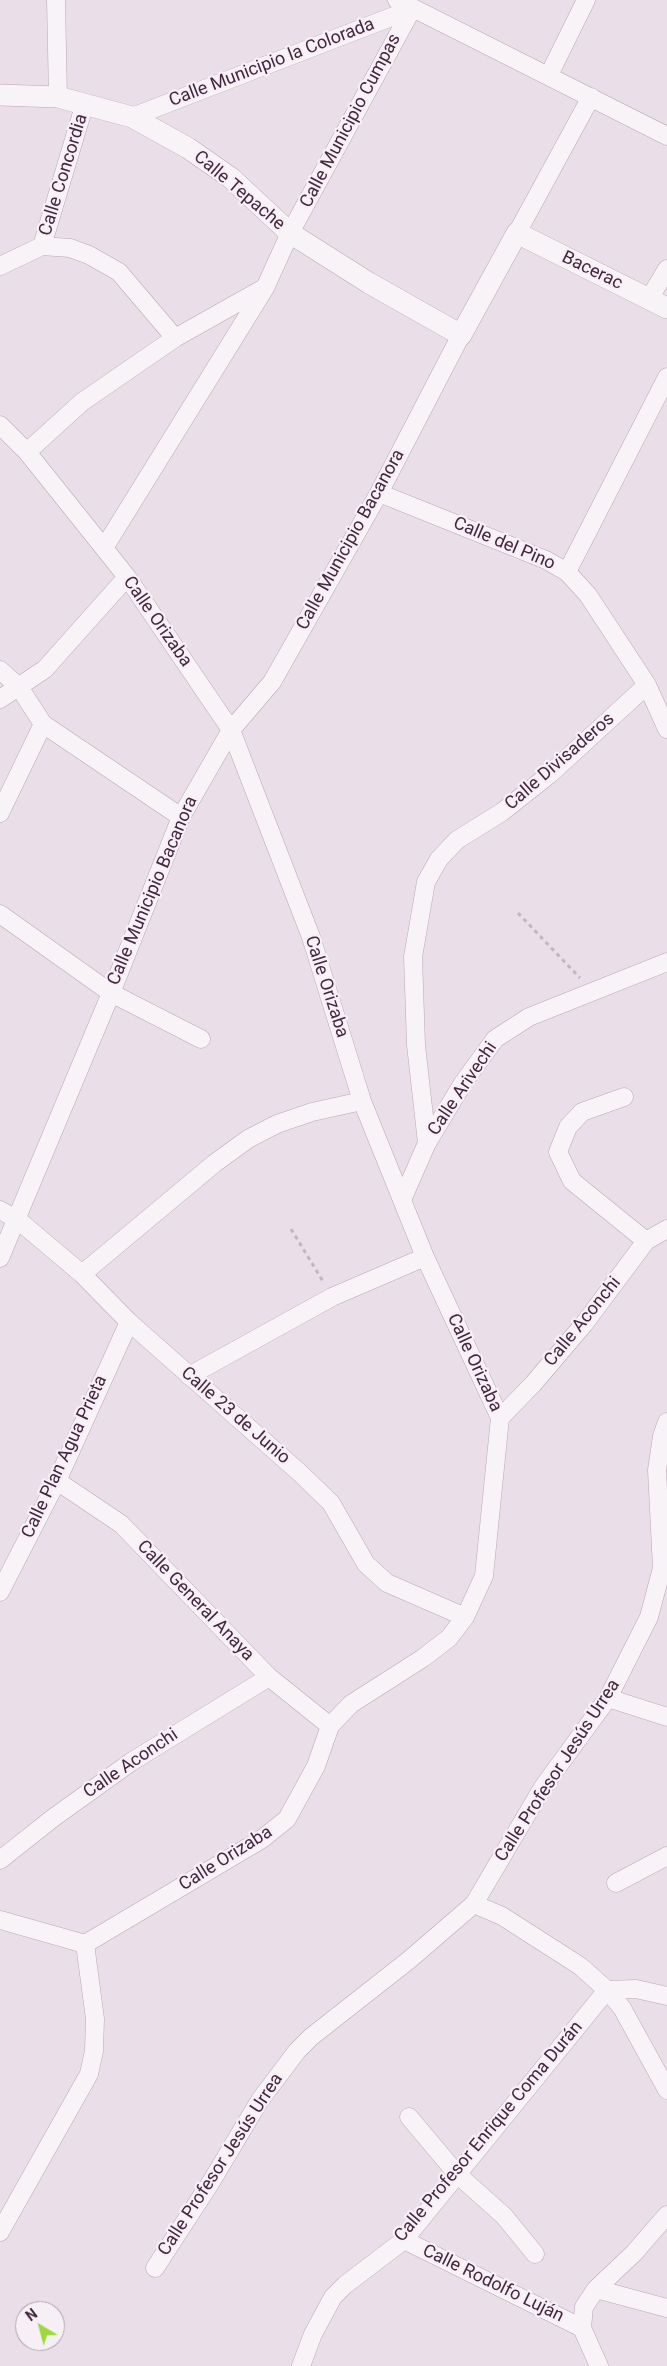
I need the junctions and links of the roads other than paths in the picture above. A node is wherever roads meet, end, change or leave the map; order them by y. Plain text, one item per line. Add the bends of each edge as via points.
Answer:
1 (56, 0) edge
2 (586, 0) edge
3 (405, 4) edge
4 (549, 75) junction
5 (0, 95) edge
6 (58, 97) junction
7 (591, 97) junction
8 (85, 103) junction
9 (132, 117) junction
10 (667, 136) edge
11 (517, 233) junction
12 (290, 234) junction
13 (42, 246) junction
14 (0, 266) edge
15 (667, 269) edge
16 (265, 288) junction
17 (658, 303) edge
18 (461, 334) junction
19 (175, 338) junction
20 (667, 377) edge
21 (0, 425) edge
22 (27, 452) junction
23 (379, 493) junction
24 (104, 548) junction
25 (567, 572) junction
26 (127, 577) junction
27 (0, 670) edge
28 (647, 685) junction
29 (19, 688) junction
30 (0, 699) edge
31 (43, 724) junction
32 (667, 729) edge
33 (231, 730) junction
34 (0, 813) edge
35 (181, 817) junction
36 (0, 914) edge
37 (667, 962) edge
38 (111, 993) junction
39 (201, 1039) dead end
40 (624, 1097) dead end
41 (362, 1101) junction
42 (427, 1143) junction
43 (402, 1200) junction
44 (0, 1210) edge
45 (18, 1220) junction
46 (667, 1229) edge
47 (646, 1241) junction
48 (425, 1257) junction
49 (0, 1258) edge
50 (82, 1274) junction
51 (129, 1322) junction
52 (189, 1376) junction
53 (500, 1418) junction
54 (667, 1422) edge
55 (57, 1481) junction
56 (0, 1592) edge
57 (465, 1617) junction
58 (269, 1677) junction
59 (608, 1698) junction
60 (667, 1717) edge
61 (330, 1726) junction
62 (667, 1856) edge
63 (0, 1860) edge
64 (616, 1883) dead end
65 (474, 1904) junction
66 (0, 1920) edge
67 (85, 1944) junction
68 (607, 1990) junction
69 (667, 1996) edge
70 (667, 2090) edge
71 (409, 2117) dead end
72 (457, 2174) junction
73 (667, 2215) edge
74 (0, 2232) edge
75 (404, 2240) junction
76 (535, 2254) dead end
77 (155, 2268) dead end
78 (596, 2289) junction
79 (667, 2308) edge
80 (582, 2328) junction
81 (301, 2366) edge
82 (599, 2366) edge

1 - 6 street, Calle Concordia
2 - 4 street
3 - 4 street
3 - 9 street, Calle Municipio la Colorada
3 - 12 street, Calle Municipio Cumpas
4 - 7 street
5 - 6 street, Calle Tepache
6 - 8 street, Calle Tepache
7 - 10 street
7 - 11 street
8 - 9 street, Calle Tepache
8 - 13 street, Calle Concordia
9 - 12 street, Calle Tepache via 188,148 230,178
11 - 17 street, Bacerac
11 - 18 street
12 - 16 street, Calle Municipio Cumpas
12 - 18 street, Calle Tepache
13 - 14 street
13 - 19 street via 70,248 119,272
15 - 17 street
16 - 19 street
16 - 24 street, Calle Municipio Cumpas
18 - 23 street, Calle Municipio Bacanora
19 - 22 street via 82,402
20 - 25 street
21 - 22 street, Calle Orizaba
22 - 24 street, Calle Orizaba
23 - 25 street, Calle del Pino via 546,560
23 - 33 street, Calle Municipio Bacanora via 272,682
24 - 26 street, Calle Orizaba
25 - 28 street, Calle del Pino via 588,595
26 - 29 street via 46,669
26 - 33 street, Calle Orizaba
27 - 29 street
28 - 32 street, Calle del Pino
28 - 42 street, Calle Divisaderos via 550,774 502,812 457,840 439,859 426,882 413,956 416,1045
29 - 30 street
29 - 31 street
31 - 34 street
31 - 35 street
33 - 35 street, Calle Municipio Bacanora
33 - 41 street, Calle Orizaba via 311,937
35 - 38 street, Calle Municipio Bacanora
36 - 38 street
37 - 42 street, Calle Arivechi via 529,1017 495,1039 463,1083
38 - 39 street
38 - 45 street, Calle Municipio Bacanora
40 - 47 street via 582,1112 568,1127 558,1152 572,1181
41 - 43 street, Calle Orizaba
41 - 50 street via 312,1112 277,1124 248,1140 215,1163
42 - 43 street, Calle Arivechi
43 - 48 street, Calle Orizaba
44 - 45 street, Calle 23 de Junio
45 - 49 street, Calle Municipio Bacanora
45 - 50 street, Calle 23 de Junio
46 - 47 street, Calle Aconchi
47 - 53 street, Calle Aconchi via 584,1324
48 - 52 street via 332,1297
48 - 53 street, Calle Orizaba
50 - 51 street, Calle 23 de Junio
51 - 52 street, Calle 23 de Junio
51 - 55 street, Calle Plan Agua Prieta
52 - 57 street, Calle 23 de Junio via 331,1503 366,1564 387,1583
53 - 57 street, Calle Orizaba via 484,1576
54 - 59 street, Calle Profesor Jesús Urrea via 657,1470 662,1568 649,1617
55 - 56 street, Calle Plan Agua Prieta
55 - 58 street, Calle General Anaya via 120,1524
57 - 61 street, Calle Orizaba via 449,1638 351,1704
58 - 61 street, Calle General Anaya
58 - 63 street, Calle Aconchi via 131,1762
59 - 60 street
59 - 65 street, Calle Profesor Jesús Urrea via 543,1787
61 - 67 street, Calle Orizaba via 316,1766 287,1819 262,1839
62 - 64 street
65 - 68 street via 502,1916 580,1966
65 - 77 street, Calle Profesor Jesús Urrea via 298,2051 260,2100
66 - 67 street
67 - 74 street via 95,2019 89,2074
68 - 69 street via 636,1989
68 - 70 street via 622,2008
68 - 72 street, Calle Profesor Enrique Coma Durán
71 - 72 street
72 - 75 street, Calle Profesor Enrique Coma Durán
72 - 76 street via 504,2216
73 - 78 street via 634,2254
75 - 80 street, Calle Rodolfo Luján
75 - 81 street, Calle Profesor Enrique Coma Durán via 333,2298 313,2334
78 - 79 street
78 - 80 street via 584,2307
80 - 82 street

